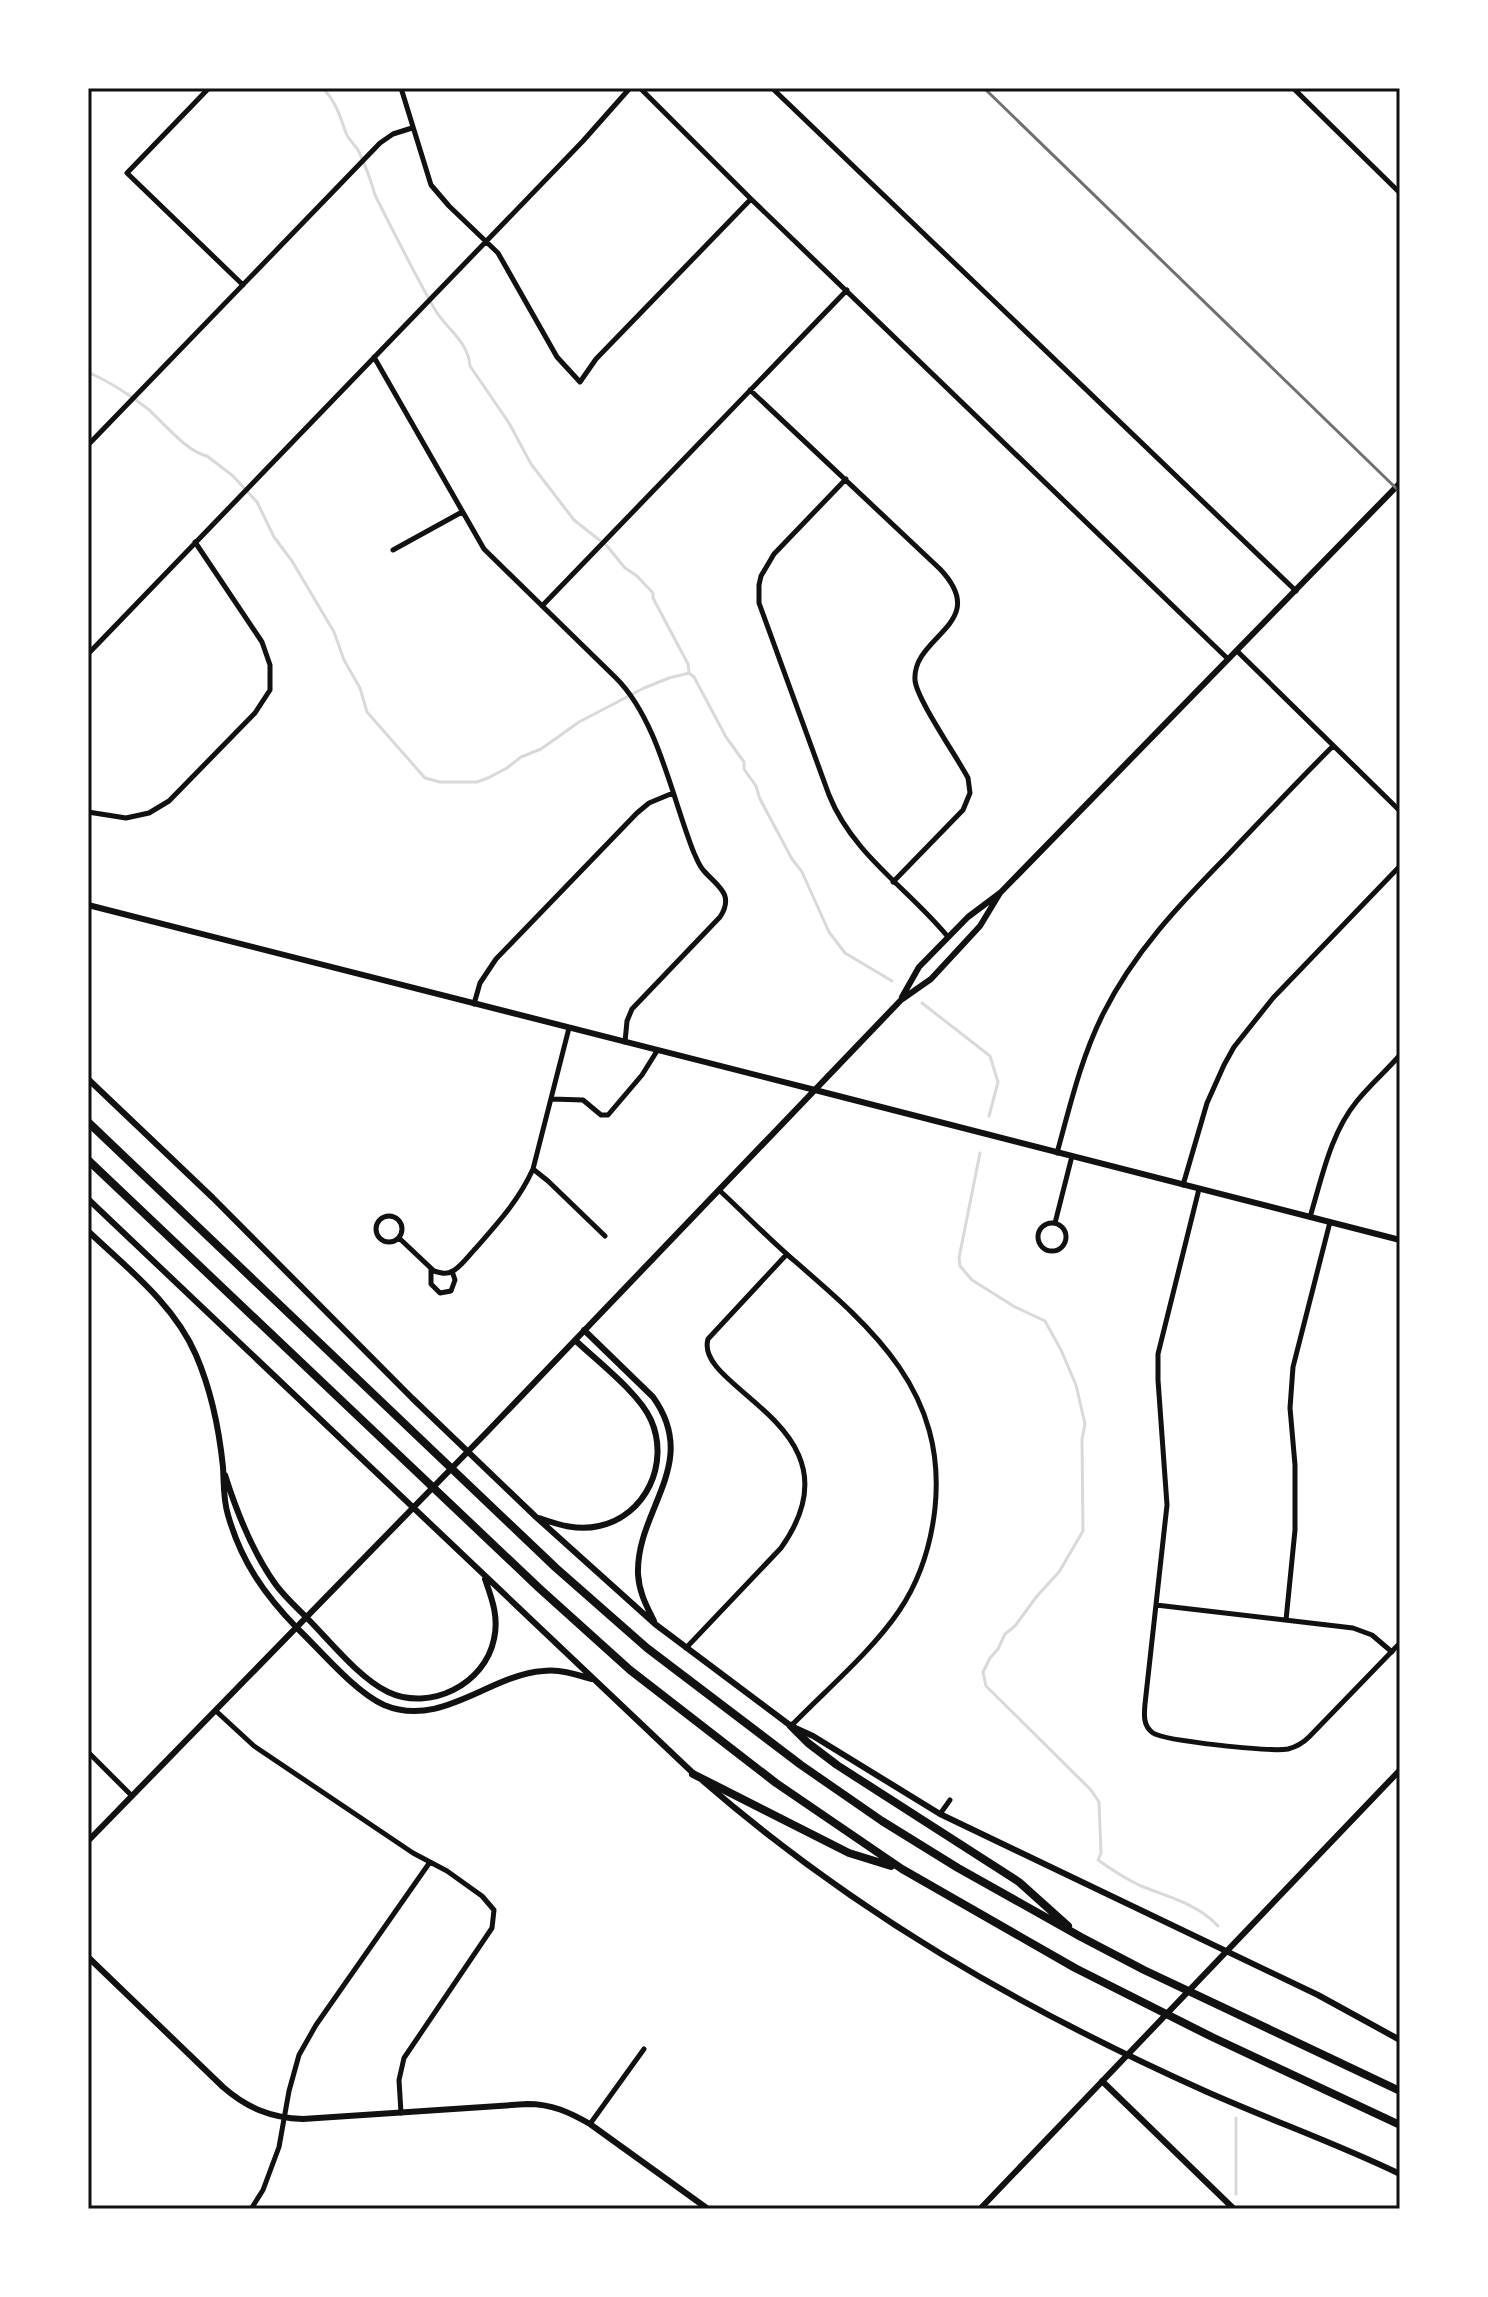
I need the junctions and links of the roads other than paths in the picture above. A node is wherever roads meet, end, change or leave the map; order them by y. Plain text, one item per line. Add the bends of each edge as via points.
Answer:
1 (209, 88) edge
2 (401, 88) edge
3 (630, 88) edge
4 (640, 88) edge
5 (772, 88) edge
6 (1293, 88) edge
7 (412, 128) junction
8 (1400, 193) edge
9 (751, 199) junction
10 (486, 240) junction
11 (243, 285) junction
12 (847, 290) junction
13 (374, 357) junction
14 (750, 390) junction
15 (88, 445) edge
16 (846, 479) junction
17 (1400, 483) edge
18 (462, 512) junction
19 (195, 542) junction
20 (393, 550) dead end
21 (1296, 591) junction
22 (542, 606) junction
23 (1238, 652) junction
24 (88, 654) edge
25 (1229, 660) junction
26 (1333, 746) junction
27 (673, 793) junction
28 (1400, 811) edge
29 (88, 812) edge
30 (1400, 866) edge
31 (893, 882) junction
32 (1000, 893) junction
33 (88, 905) edge
34 (948, 937) junction
35 (962, 945) junction
36 (901, 1000) junction
37 (474, 1004) junction
38 (569, 1028) junction
39 (625, 1043) junction
40 (657, 1051) junction
41 (1400, 1055) edge
42 (88, 1079) edge
43 (815, 1090) junction
44 (552, 1099) junction
45 (88, 1122) edge
46 (1057, 1153) junction
47 (1072, 1156) junction
48 (88, 1160) edge
49 (533, 1169) junction
50 (1183, 1185) junction
51 (1199, 1189) junction
52 (719, 1190) junction
53 (88, 1199) edge
54 (1310, 1217) junction
55 (1330, 1222) junction
56 (1055, 1223) junction
57 (88, 1231) edge
58 (605, 1236) dead end
59 (399, 1238) junction
60 (1400, 1240) edge
61 (787, 1254) junction
62 (431, 1269) junction
63 (452, 1271) junction
64 (584, 1330) junction
65 (575, 1340) junction
66 (223, 1468) junction
67 (536, 1517) junction
68 (484, 1575) junction
69 (1156, 1605) junction
70 (307, 1618) junction
71 (1286, 1620) junction
72 (655, 1624) junction
73 (297, 1628) junction
74 (1400, 1643) edge
75 (686, 1648) junction
76 (1392, 1652) junction
77 (593, 1679) junction
78 (216, 1711) junction
79 (791, 1726) junction
80 (88, 1752) edge
81 (1400, 1770) edge
82 (693, 1774) junction
83 (132, 1796) junction
84 (950, 1800) dead end
85 (940, 1814) junction
86 (88, 1841) edge
87 (430, 1862) junction
88 (902, 1869) junction
89 (1081, 1937) junction
90 (1229, 1951) junction
91 (88, 1957) edge
92 (1400, 2040) edge
93 (644, 2049) dead end
94 (1128, 2053) junction
95 (1102, 2081) junction
96 (1400, 2091) edge
97 (401, 2113) junction
98 (285, 2119) junction
99 (590, 2124) junction
100 (1400, 2125) edge
101 (1400, 2174) edge
102 (251, 2209) edge
103 (708, 2209) edge
104 (980, 2209) edge
105 (1234, 2209) edge

1 - 11 street via 127,173
2 - 7 street
3 - 10 street
4 - 9 street
5 - 21 street
6 - 8 street
7 - 10 street via 431,185
7 - 11 street via 385,138
9 - 10 street via 596,359 580,382 557,357 506,265
9 - 12 street
10 - 13 street
11 - 15 street
12 - 14 street
12 - 25 street
13 - 18 street
13 - 19 street
14 - 16 street
14 - 22 street
16 - 31 street via 774,554 761,576 759,603 834,810
16 - 31 street via 950,579 957,600 946,630 920,658 915,683 968,778 970,793 963,810
17 - 21 main road
18 - 20 street
18 - 22 street via 489,555
19 - 24 street
19 - 29 street via 262,642 270,665 270,690 255,713 169,801 126,818
21 - 23 main road
22 - 27 street via 636,701
23 - 25 main road
23 - 26 street
25 - 32 main road
26 - 28 street
26 - 46 street via 1175,909 1122,978 1093,1034
27 - 37 street via 637,813 496,959
27 - 39 street via 700,867 722,891 726,905 632,1009
30 - 50 street via 1239,1040 1207,1103
31 - 34 street
32 - 34 main road
32 - 35 main road
33 - 37 main road
34 - 35 main road
34 - 36 main road via 919,967
35 - 36 main road via 931,979
36 - 43 main road
37 - 38 main road
38 - 39 main road
38 - 44 street
39 - 40 main road
40 - 43 main road
40 - 44 street via 608,1115 583,1100
41 - 54 street via 1345,1121 1330,1150
42 - 67 main road
43 - 46 main road
43 - 52 main road
44 - 49 street
45 - 89 highway via 503,1518 647,1648 882,1821
46 - 47 main road
47 - 50 main road
47 - 56 street
48 - 88 highway via 630,1670 776,1783
49 - 58 street
49 - 63 street via 506,1214
50 - 51 main road
51 - 54 main road
51 - 69 street via 1158,1354 1167,1505
52 - 61 street
52 - 64 main road
53 - 68 main road
54 - 55 main road
55 - 60 main road
55 - 71 street via 1293,1367 1295,1530
56 - 56 street via 1042,1227 1038,1235 1046,1250 1065,1241
57 - 66 main road via 161,1302 190,1342 213,1403
59 - 59 street via 400,1221 391,1215 380,1219 376,1230 381,1239
59 - 62 street
61 - 75 street via 708,1339 706,1351 791,1441 804,1477 802,1507 781,1548
61 - 79 street via 852,1311 906,1375 926,1421 936,1469 930,1541 899,1612
62 - 63 street
62 - 63 street via 430,1281 440,1293 451,1291
64 - 65 main road
64 - 72 main road via 653,1397 671,1440 669,1467 638,1566 639,1588
65 - 67 main road via 646,1410 658,1445 656,1470 636,1506 605,1525 573,1528
65 - 70 main road
66 - 70 main road via 267,1571
66 - 73 main road via 228,1516 256,1581
67 - 72 main road
68 - 70 main road via 495,1611 494,1641 472,1677 442,1695 416,1699 389,1693
68 - 77 main road
69 - 71 street
69 - 76 street via 1144,1713 1153,1733 1169,1738 1291,1748 1309,1737
70 - 73 main road
71 - 76 street via 1363,1630
72 - 75 main road
73 - 77 main road via 364,1693 398,1709 440,1708 532,1672 566,1671
73 - 78 main road
74 - 76 street
75 - 79 main road
77 - 82 main road
78 - 83 main road
78 - 87 street via 254,1746
79 - 85 main road
79 - 89 highway via 837,1765 1019,1882
80 - 83 street
81 - 90 main road
82 - 88 highway via 849,1853
82 - 94 main road via 877,1915 981,1979
83 - 86 main road
84 - 85 street
85 - 90 main road
87 - 97 street via 482,1896 495,1915 492,1928 404,2058
87 - 98 street via 307,2040 294,2071
88 - 100 highway via 1132,1998
89 - 96 highway
90 - 92 main road
90 - 94 main road
91 - 98 main road via 236,2099
93 - 99 street
94 - 95 main road
94 - 101 main road
95 - 104 main road
95 - 105 main road
97 - 98 main road
97 - 99 main road via 549,2105
98 - 102 street via 270,2173
99 - 103 main road

